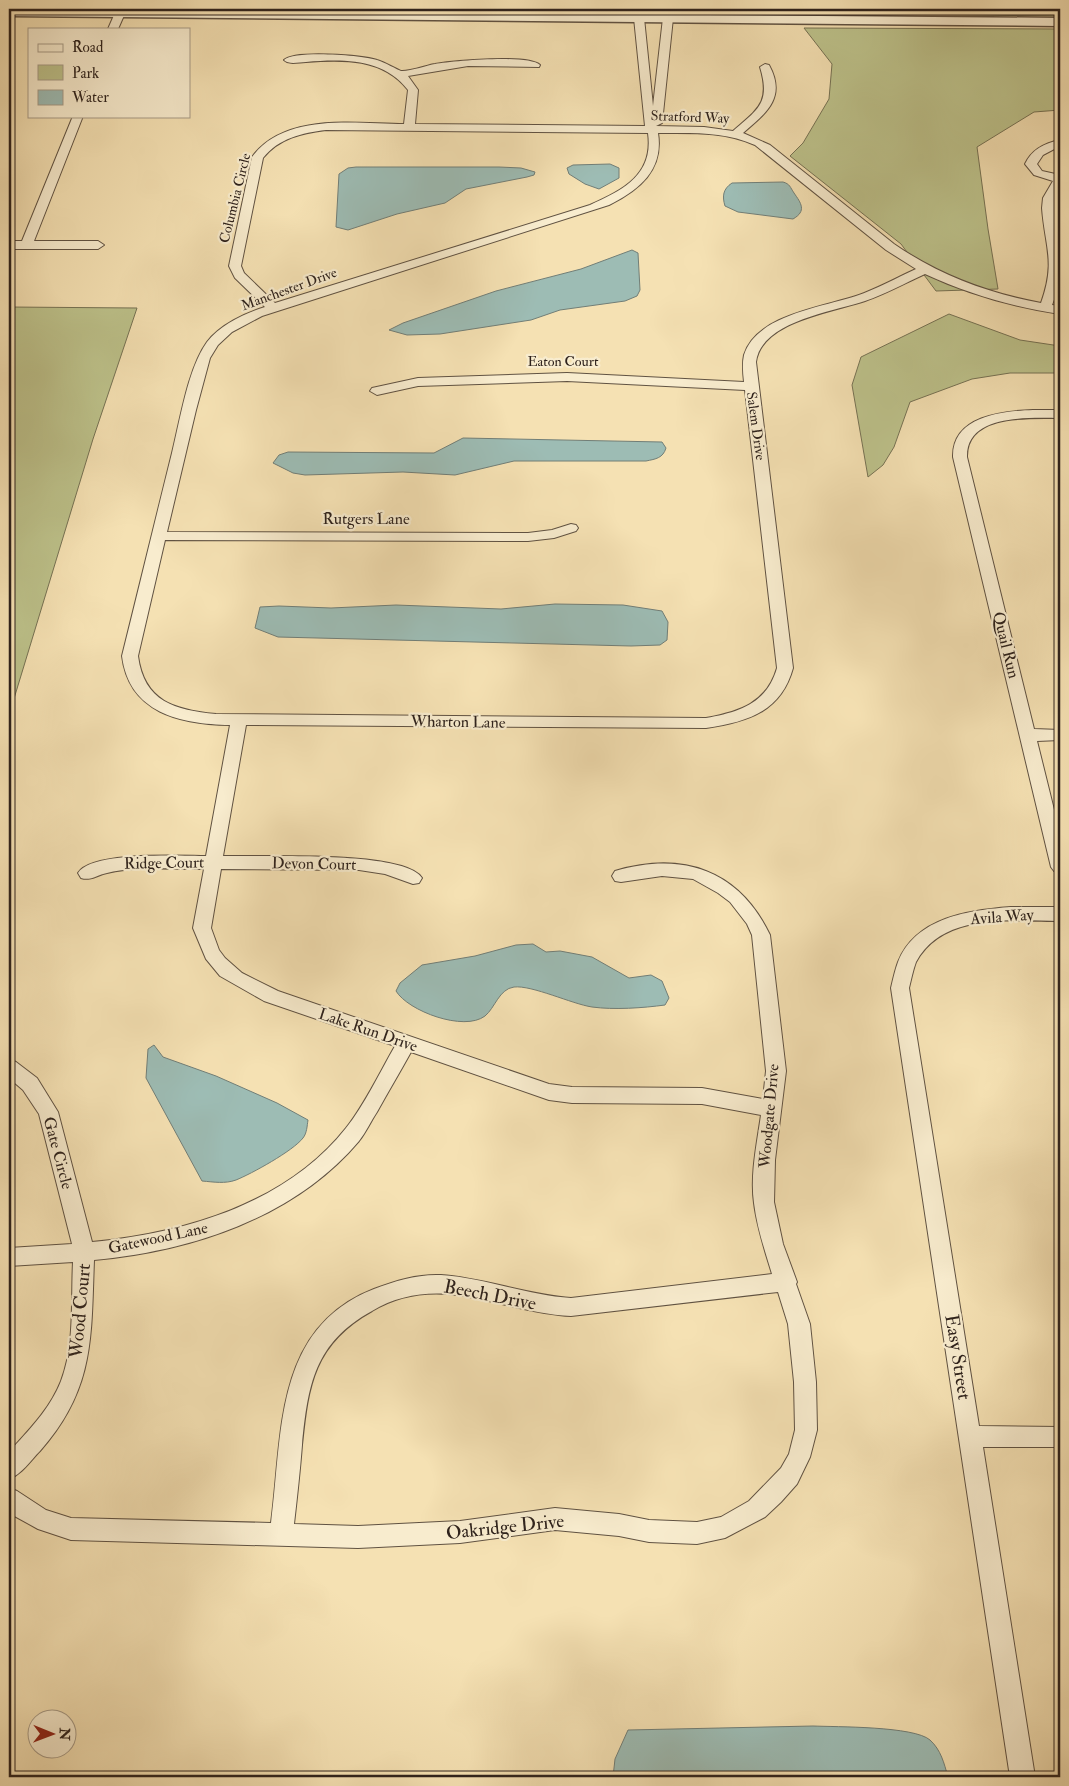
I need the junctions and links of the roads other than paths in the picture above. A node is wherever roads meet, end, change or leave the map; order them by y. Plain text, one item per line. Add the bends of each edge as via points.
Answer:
1 (82, 11) edge
2 (9, 12) edge
3 (120, 13) junction
4 (639, 18) junction
5 (668, 18) junction
6 (1060, 22) edge
7 (114, 28) edge
8 (289, 60) dead end
9 (535, 65) dead end
10 (765, 67) dead end
11 (402, 74) junction
12 (77, 118) edge
13 (356, 127) joint
14 (408, 127) junction
15 (653, 130) junction
16 (736, 134) junction
17 (1060, 143) edge
18 (1060, 179) edge
19 (9, 245) edge
20 (27, 245) junction
21 (98, 246) dead end
22 (925, 270) junction
23 (273, 308) junction
24 (1045, 308) junction
25 (1060, 310) edge
26 (751, 386) junction
27 (376, 391) dead end
28 (1060, 414) edge
29 (571, 528) dead end
30 (160, 536) junction
31 (141, 689) joint
32 (775, 692) joint
33 (239, 720) junction
34 (1028, 735) junction
35 (1060, 735) edge
36 (213, 862) junction
37 (1060, 867) edge
38 (87, 873) dead end
39 (622, 876) dead end
40 (413, 878) dead end
41 (1060, 914) edge
42 (920, 942) joint
43 (406, 1043) junction
44 (9, 1067) edge
45 (772, 1110) junction
46 (84, 1252) junction
47 (9, 1257) edge
48 (786, 1282) junction
49 (970, 1436) junction
50 (1060, 1437) edge
51 (9, 1468) edge
52 (9, 1499) edge
53 (281, 1535) junction
54 (1023, 1777) edge

1 - 2 street
1 - 3 street
3 - 4 street
3 - 7 street
4 - 5 street
4 - 15 street, Manchester Drive
5 - 6 street
5 - 15 street, Manchester Drive via 659,105
8 - 11 street via 360,60 377,63
9 - 11 street via 462,62
10 - 16 street via 771,83 770,99
11 - 14 street via 413,90
12 - 20 street
13 - 14 street, Stratford Way
13 - 23 street, Columbia Circle via 326,127 291,133 264,148 258,157 235,266 239,275
14 - 15 street, Stratford Way
15 - 16 street, Stratford Way
15 - 23 street, Manchester Drive via 653,155 649,168 638,182 613,199
16 - 22 street, Stratford Way via 766,147 890,247
17 - 18 street via 1041,152 1031,164 1038,173
18 - 24 street via 1050,190 1047,201 1056,259 1053,285
19 - 20 street
20 - 21 street
22 - 24 street, Stratford Way via 974,290
22 - 26 street, Salem Drive via 876,292 772,329 761,337 749,359
23 - 30 street, Manchester Drive via 228,329 213,343 204,358
24 - 25 street, Stratford Way
26 - 27 street, Eaton Court via 567,377 418,382
26 - 32 street, Salem Drive via 785,660 784,676
28 - 34 street, Quail Run via 1008,415 989,420 962,442 960,453
29 - 30 street, Rutgers Lane via 528,537
30 - 31 street, Manchester Drive via 130,656 132,674
31 - 33 street, Wharton Lane via 150,700 170,711 203,718
32 - 33 street, Wharton Lane via 768,701 746,714 706,723
33 - 36 street, Lake Run Drive
34 - 35 street
34 - 37 street, Quail Run
36 - 38 street, Ridge Court via 132,862
36 - 40 street, Devon Court via 373,865
36 - 43 street, Lake Run Drive via 202,928 206,945 219,966 230,976 271,996
39 - 45 street, Woodgate Drive via 670,869 686,871 710,880 739,900 751,915 761,935 776,1071
41 - 42 street, Avila Way via 979,916 946,924
42 - 49 street, Easy Street via 902,978 901,1000
43 - 45 street, Lake Run Drive via 549,1092 702,1096
43 - 46 street, Gatewood Lane via 353,1134 321,1167 294,1188 272,1202 198,1232
44 - 46 street, Gate Circle via 30,1084 48,1112
45 - 48 street, Woodgate Drive via 765,1160 764,1202
46 - 47 street, Gatewood Lane
46 - 51 street, Wood Court via 80,1344 72,1381 42,1432
48 - 53 street, Beech Drive via 571,1307 536,1304 470,1287 425,1284 389,1292 358,1306 329,1330 313,1351 304,1371 297,1396
48 - 53 street, Oakridge Drive via 799,1324 806,1430 799,1457 773,1494 757,1509 725,1527 677,1534 555,1519 414,1536
49 - 50 street
49 - 54 street, Easy Street
52 - 53 street, Oakridge Drive via 35,1517 71,1529

